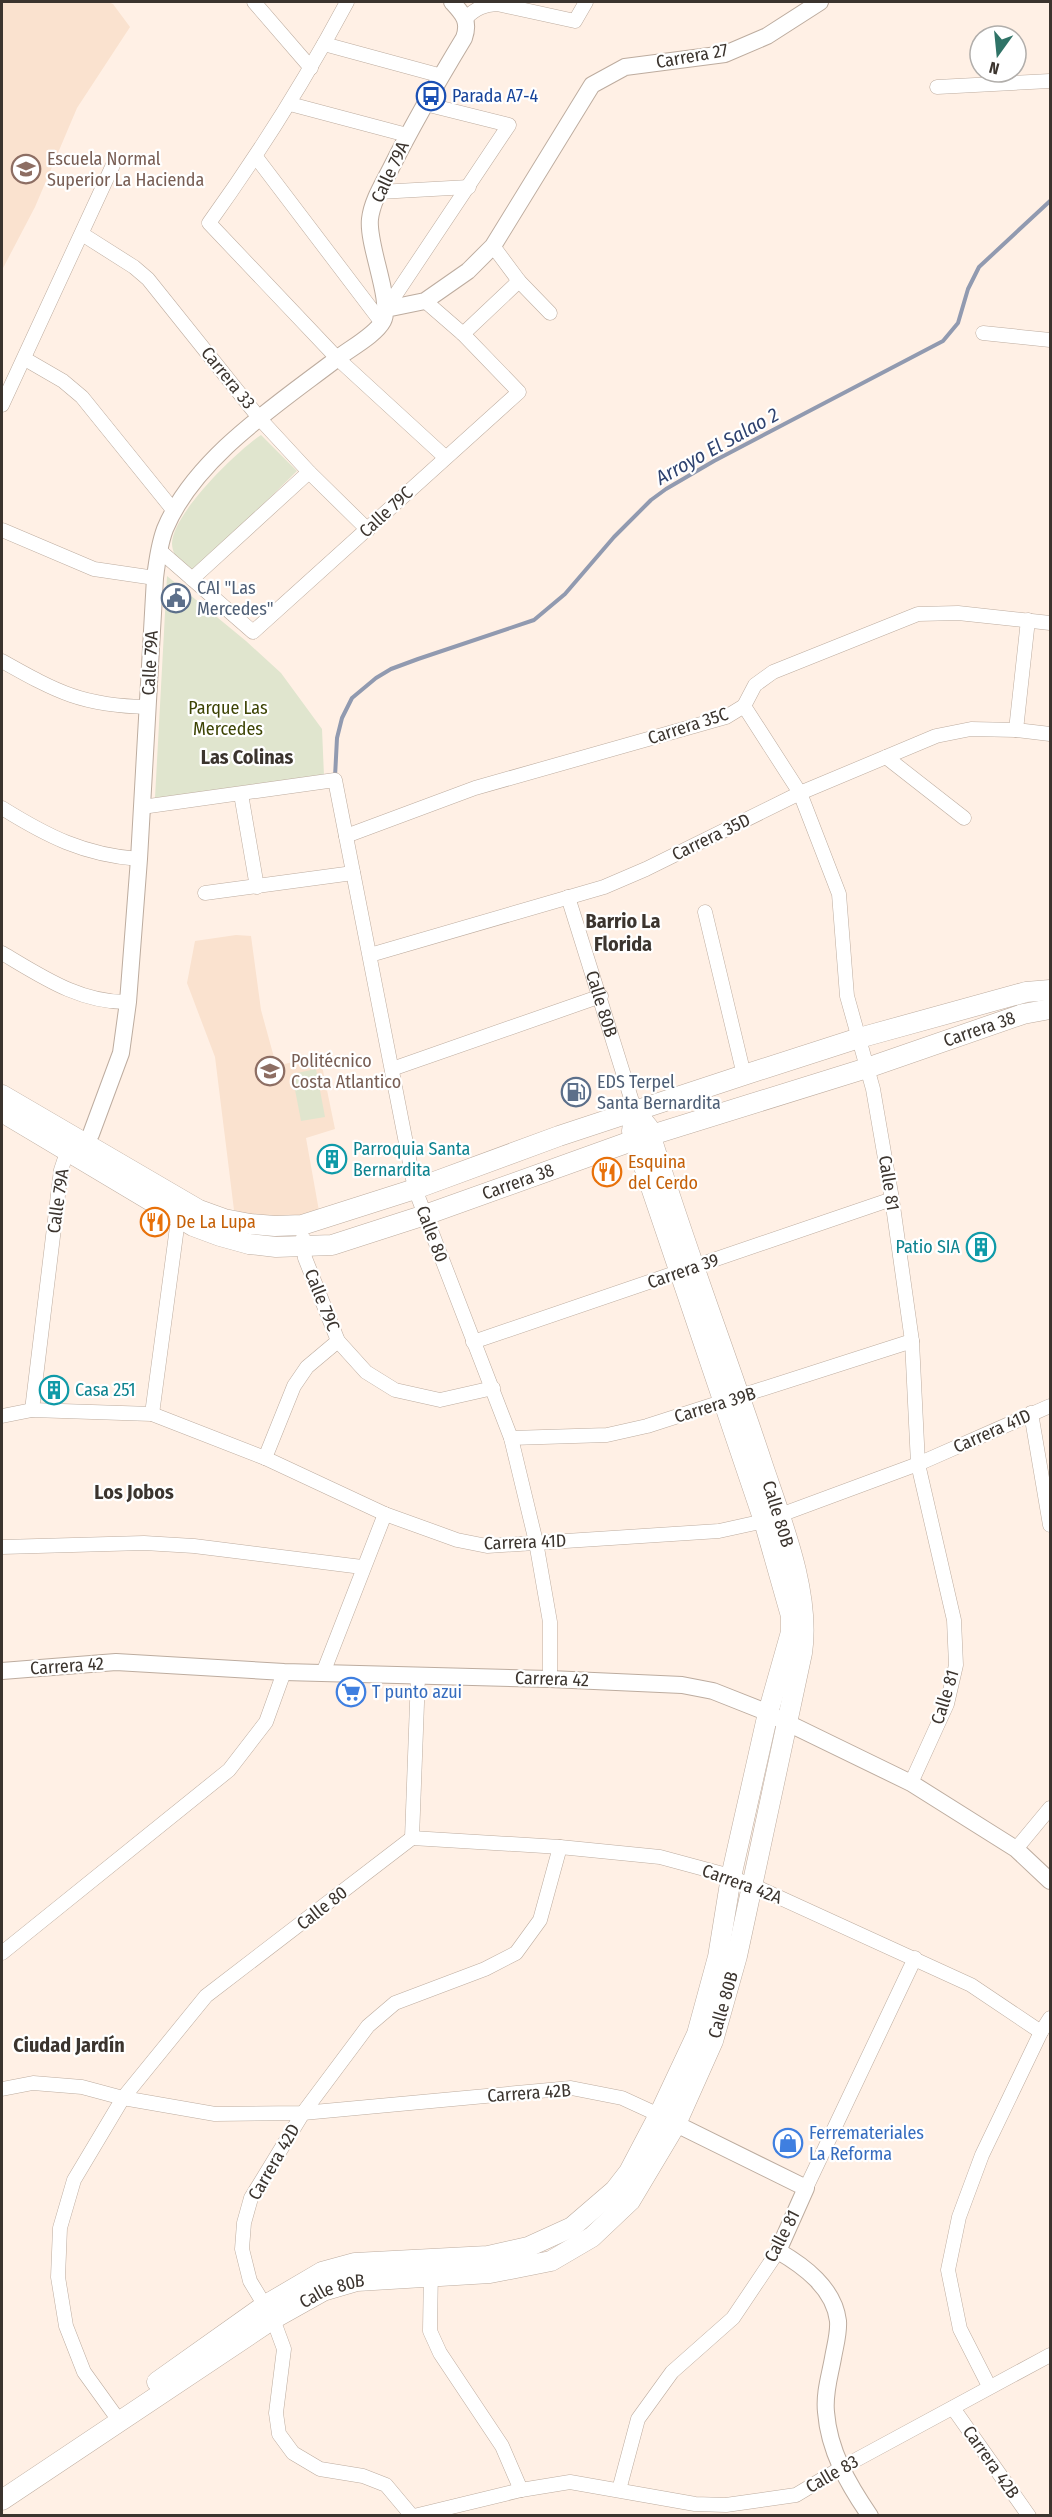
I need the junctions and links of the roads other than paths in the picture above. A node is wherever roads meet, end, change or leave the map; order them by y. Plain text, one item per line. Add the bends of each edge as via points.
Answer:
1 (254, 2) edge
2 (347, 2) edge
3 (452, 2) edge
4 (586, 2) edge
5 (820, 2) edge
6 (466, 18) junction
7 (324, 44) junction
8 (311, 68) junction
9 (442, 76) junction
10 (1050, 81) edge
11 (937, 87) dead end
12 (290, 104) junction
13 (425, 104) junction
14 (407, 135) junction
15 (256, 157) junction
16 (113, 165) dead end
17 (469, 187) junction
18 (379, 192) junction
19 (82, 234) junction
20 (494, 246) junction
21 (519, 281) junction
22 (425, 301) junction
23 (550, 313) dead end
24 (384, 316) junction
25 (983, 333) dead end
26 (463, 334) junction
27 (1050, 340) edge
28 (25, 358) junction
29 (337, 358) junction
30 (2, 405) edge
31 (260, 418) junction
32 (445, 457) junction
33 (309, 472) junction
34 (174, 511) junction
35 (2, 530) edge
36 (368, 530) junction
37 (159, 550) junction
38 (155, 578) junction
39 (192, 579) junction
40 (1028, 620) junction
41 (1050, 623) edge
42 (2, 661) edge
43 (744, 706) junction
44 (148, 707) junction
45 (1016, 730) junction
46 (1050, 734) edge
47 (886, 758) junction
48 (800, 793) junction
49 (241, 794) junction
50 (142, 807) junction
51 (2, 808) edge
52 (964, 818) dead end
53 (346, 836) junction
54 (139, 859) junction
55 (353, 873) junction
56 (257, 886) junction
57 (205, 893) dead end
58 (568, 897) junction
59 (705, 912) dead end
60 (2, 953) edge
61 (370, 954) junction
62 (1050, 990) edge
63 (601, 996) junction
64 (128, 1002) junction
65 (1050, 1009) edge
66 (859, 1038) junction
67 (867, 1068) junction
68 (392, 1069) junction
69 (744, 1075) junction
70 (2, 1095) edge
71 (2, 1112) edge
72 (635, 1112) junction
73 (642, 1138) junction
74 (77, 1148) junction
75 (415, 1189) junction
76 (892, 1199) junction
77 (181, 1210) junction
78 (425, 1215) junction
79 (302, 1225) junction
80 (304, 1248) junction
81 (686, 1270) junction
82 (338, 1341) junction
83 (912, 1341) junction
84 (473, 1342) junction
85 (493, 1388) junction
86 (732, 1400) junction
87 (1050, 1406) edge
88 (32, 1410) junction
89 (1030, 1413) junction
90 (152, 1414) junction
91 (2, 1416) edge
92 (511, 1438) junction
93 (265, 1458) junction
94 (918, 1464) junction
95 (385, 1514) junction
96 (772, 1519) junction
97 (1050, 1525) edge
98 (536, 1542) junction
99 (2, 1547) edge
100 (362, 1567) junction
101 (2, 1671) edge
102 (284, 1672) junction
103 (323, 1673) junction
104 (418, 1676) junction
105 (550, 1678) junction
106 (777, 1717) junction
107 (911, 1783) junction
108 (1050, 1808) edge
109 (412, 1838) junction
110 (560, 1847) junction
111 (1016, 1849) junction
112 (731, 1878) junction
113 (1050, 1881) edge
114 (751, 1885) junction
115 (2, 1953) edge
116 (915, 1958) junction
117 (1050, 2018) edge
118 (1041, 2032) junction
119 (2, 2089) edge
120 (123, 2098) junction
121 (303, 2113) junction
122 (667, 2120) junction
123 (806, 2188) junction
124 (777, 2251) junction
125 (431, 2267) junction
126 (268, 2312) junction
127 (1048, 2359) edge
128 (989, 2386) junction
129 (953, 2408) junction
130 (116, 2418) junction
131 (840, 2468) junction
132 (2, 2484) edge
133 (521, 2490) junction
134 (620, 2490) junction
135 (2, 2500) edge
136 (695, 2510) edge
137 (413, 2516) edge
138 (870, 2516) edge
139 (1029, 2516) edge

1 - 8 street
2 - 7 street
3 - 6 street
4 - 6 street via 575,21 497,4 484,5
5 - 20 street, Carrera 27 via 767,36 725,54 624,67 592,85
6 - 9 street, Calle 79A via 464,38
7 - 8 street
7 - 9 street
8 - 12 street
9 - 13 street, Calle 79A
10 - 11 street
12 - 14 street
12 - 15 street
13 - 14 street, Calle 79A
13 - 17 street via 509,125
14 - 18 street, Calle 79A
15 - 24 street
15 - 29 street via 209,223
16 - 19 street
17 - 18 street
17 - 24 street
18 - 24 street, Calle 79A via 370,221
19 - 28 street
19 - 31 street, Carrera 33 via 148,279
20 - 21 street
20 - 22 street via 468,271
21 - 23 street
21 - 26 street
22 - 24 street
22 - 26 street
24 - 29 street, Calle 79A via 359,343
25 - 27 street
26 - 32 street, Calle 79C via 519,392
28 - 30 street
28 - 34 street via 82,397
29 - 31 street, Calle 79A
29 - 32 street
31 - 33 street, Carrera 33
31 - 34 street, Calle 79A via 192,484
32 - 36 street, Calle 79C
33 - 36 street, Carrera 33
33 - 39 street
34 - 37 street, Calle 79A
35 - 38 street via 94,569
36 - 39 street, Calle 79C via 253,632
37 - 38 street, Calle 79A
37 - 39 street
38 - 44 street, Calle 79A
40 - 41 street, Carrera 35C
40 - 43 street, Carrera 35C via 958,613 918,614 773,672 755,685
40 - 45 street
42 - 44 street via 79,699
43 - 48 street, Calle 81
43 - 53 street, Carrera 35C via 726,717 475,788
44 - 50 street, Calle 79A
45 - 46 street, Carrera 35D
45 - 47 street, Carrera 35D via 971,729 936,736
47 - 48 street, Carrera 35D
47 - 52 street
48 - 58 street, Carrera 35D via 646,869
48 - 66 street, Calle 81 via 839,894 847,996
49 - 50 street
49 - 53 street, Calle 80 via 335,780
49 - 56 street
50 - 54 street, Calle 79A
51 - 54 street via 62,842
53 - 55 street, Calle 80
54 - 64 street, Calle 79A
55 - 56 street
55 - 61 street, Calle 80
56 - 57 street
58 - 61 street, Carrera 35D
58 - 63 street, Calle 80B
59 - 69 street
60 - 64 street via 59,987 86,996
61 - 68 street, Calle 80
62 - 66 main road, Carrera 38 via 1026,992
63 - 68 street
63 - 72 street, Calle 80B
64 - 74 street, Calle 79A via 121,1053 108,1093 91,1134
65 - 67 main road, Carrera 38 via 1023,1014
66 - 67 street, Calle 81
66 - 69 main road, Carrera 38
67 - 73 main road, Carrera 38
67 - 76 street, Calle 81
68 - 75 street, Calle 80
69 - 72 main road, Carrera 38
70 - 74 main road, Carrera 38
71 - 74 main road, Carrera 38
72 - 73 main road, Calle 80B via 648,1127
72 - 75 main road, Carrera 38
73 - 78 main road, Carrera 38
73 - 81 main road, Calle 80B
74 - 77 main road, Carrera 38
74 - 88 street, Calle 79A via 61,1170
75 - 78 street, Calle 80
75 - 79 main road, Carrera 38
76 - 81 street, Carrera 39
76 - 83 street, Calle 81
77 - 79 main road, Carrera 38 via 250,1224
77 - 80 main road, Carrera 38 via 220,1236 249,1244
77 - 90 street
78 - 80 main road, Carrera 38 via 332,1245
78 - 84 street, Calle 80
79 - 80 street, Calle 79C
80 - 82 street, Calle 79C
81 - 84 street, Carrera 39
81 - 86 main road, Calle 80B
82 - 85 street via 366,1372 395,1390 440,1400
82 - 93 street, Calle 79C via 307,1367 294,1386
83 - 86 street, Carrera 39B
83 - 94 street, Calle 81
84 - 85 street, Calle 80
85 - 92 street, Calle 80
86 - 92 street, Carrera 39B via 606,1435
86 - 96 main road, Calle 80B
87 - 89 street, Carrera 41D
88 - 90 street, Carrera 41D
88 - 91 street, Carrera 41D
89 - 94 street, Carrera 41D
89 - 97 street
90 - 93 street, Carrera 41D
92 - 98 street, Calle 80
93 - 95 street, Carrera 41D
94 - 96 street, Carrera 41D
94 - 107 street, Calle 81 via 954,1620 956,1665 947,1704
95 - 98 street, Carrera 41D via 457,1540 487,1546
95 - 100 street
96 - 98 street, Carrera 41D via 719,1531
96 - 106 main road, Calle 80B via 803,1602 805,1620 802,1653
98 - 105 street, Calle 80 via 550,1622
99 - 100 street via 144,1543
100 - 103 street
101 - 102 street, Carrera 42 via 116,1662
102 - 103 street, Carrera 42
102 - 115 street via 266,1722 230,1770
103 - 104 street, Carrera 42
104 - 105 street, Carrera 42
104 - 109 street
105 - 106 street, Carrera 42 via 682,1685 712,1691
106 - 107 street, Carrera 42
106 - 112 main road, Calle 80B
106 - 114 main road, Calle 80B
107 - 111 street, Carrera 42
108 - 111 street
109 - 110 street, Carrera 42A
109 - 120 street, Calle 80 via 206,1996
110 - 112 street, Carrera 42A via 660,1857
110 - 121 street, Carrera 42D via 540,1920 516,1953 485,1969 396,2002 368,2025
111 - 113 street, Carrera 42
112 - 114 street, Carrera 42A
112 - 122 main road, Calle 80B via 718,1957 698,2034
114 - 116 street, Carrera 42A
114 - 122 main road, Calle 80B via 713,2042
116 - 118 street, Carrera 42A via 971,1985
116 - 123 street, Calle 81
117 - 118 street
118 - 128 street via 982,2155 959,2217 948,2270 960,2329
119 - 120 street via 33,2083 82,2087
120 - 121 street via 215,2114
120 - 130 street, Calle 80 via 74,2180 60,2228 58,2277 66,2326 84,2372
121 - 122 street, Carrera 42B via 571,2088 622,2098
121 - 126 street, Carrera 42D via 251,2198 244,2223 242,2249 250,2282
122 - 123 street, Carrera 42B
122 - 125 main road, Calle 80B via 630,2201 592,2237 551,2261 490,2273
123 - 124 street, Calle 81
124 - 131 street via 812,2274 836,2313 838,2325 825,2399 832,2446
124 - 134 street, Calle 81 via 734,2318 672,2372 638,2419
125 - 126 main road, Calle 80B via 323,2291
125 - 133 street via 430,2331 440,2353 502,2446
126 - 130 main road, Calle 80B
126 - 137 street, Carrera 42D via 284,2349 276,2413 279,2434 293,2453 320,2469 363,2476 386,2485
127 - 128 street, Calle 83
128 - 129 street, Calle 83
129 - 131 street, Calle 83
129 - 139 street, Carrera 42B
130 - 132 main road, Calle 80B
130 - 135 main road, Calle 80B
131 - 136 street, Calle 83 via 796,2495
131 - 138 street
133 - 134 street, Calle 83 via 570,2482
133 - 137 street, Calle 83
134 - 136 street, Calle 83

